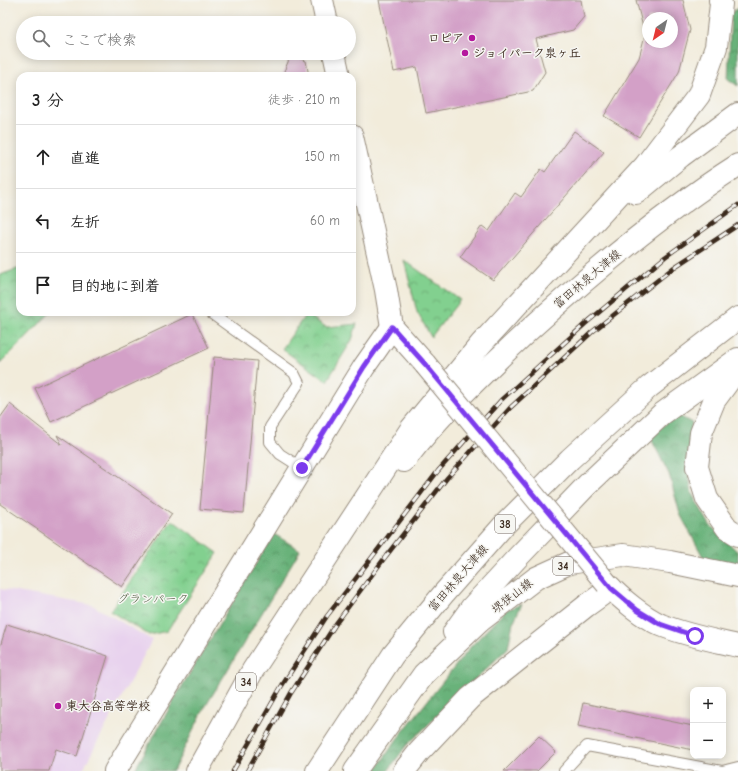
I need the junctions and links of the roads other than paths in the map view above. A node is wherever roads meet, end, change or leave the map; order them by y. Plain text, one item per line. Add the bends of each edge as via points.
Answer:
1 (322, 0) edge
2 (720, 0) edge
3 (325, 16) edge
4 (336, 60) edge
5 (338, 72) edge
6 (738, 114) edge
7 (356, 154) edge
8 (738, 165) edge
9 (530, 292) junction
10 (215, 316) edge
11 (738, 318) edge
12 (392, 327) junction
13 (738, 359) edge
14 (738, 370) edge
15 (302, 468) junction
16 (738, 535) edge
17 (738, 576) edge
18 (609, 586) junction
19 (300, 597) junction
20 (738, 646) edge
21 (424, 674) junction
22 (738, 767) edge
23 (115, 771) edge
24 (197, 771) edge
25 (317, 771) edge
26 (355, 771) edge
27 (404, 771) edge
28 (564, 771) edge

1 - 3 main road
2 - 9 main road via 716,47 699,96 645,166
4 - 5 main road
6 - 9 main road via 680,156 622,204
7 - 12 main road
8 - 19 main road, 富田林泉大津線 via 639,236 563,299 478,377 412,450
9 - 19 main road via 482,344 411,429
10 - 15 lane via 294,373 299,382 270,427 270,442 280,454
11 - 25 main road, 富田林泉大津線 / 38 via 649,387 570,459 504,525 393,655
12 - 15 main road via 364,367
12 - 18 main road, bridge
13 - 21 main road via 662,414 587,485 472,606
14 - 16 main road via 714,401 702,433 697,467 707,499 727,528
15 - 23 main road
17 - 21 main road, 堺狭山線 / 34 via 623,555 569,563 536,578 480,621
18 - 20 main road via 637,610 660,624 695,636
18 - 27 main road via 470,698
19 - 24 main road, 34 via 253,670
21 - 26 main road, 堺狭山線
22 - 28 lane via 722,771 587,746

